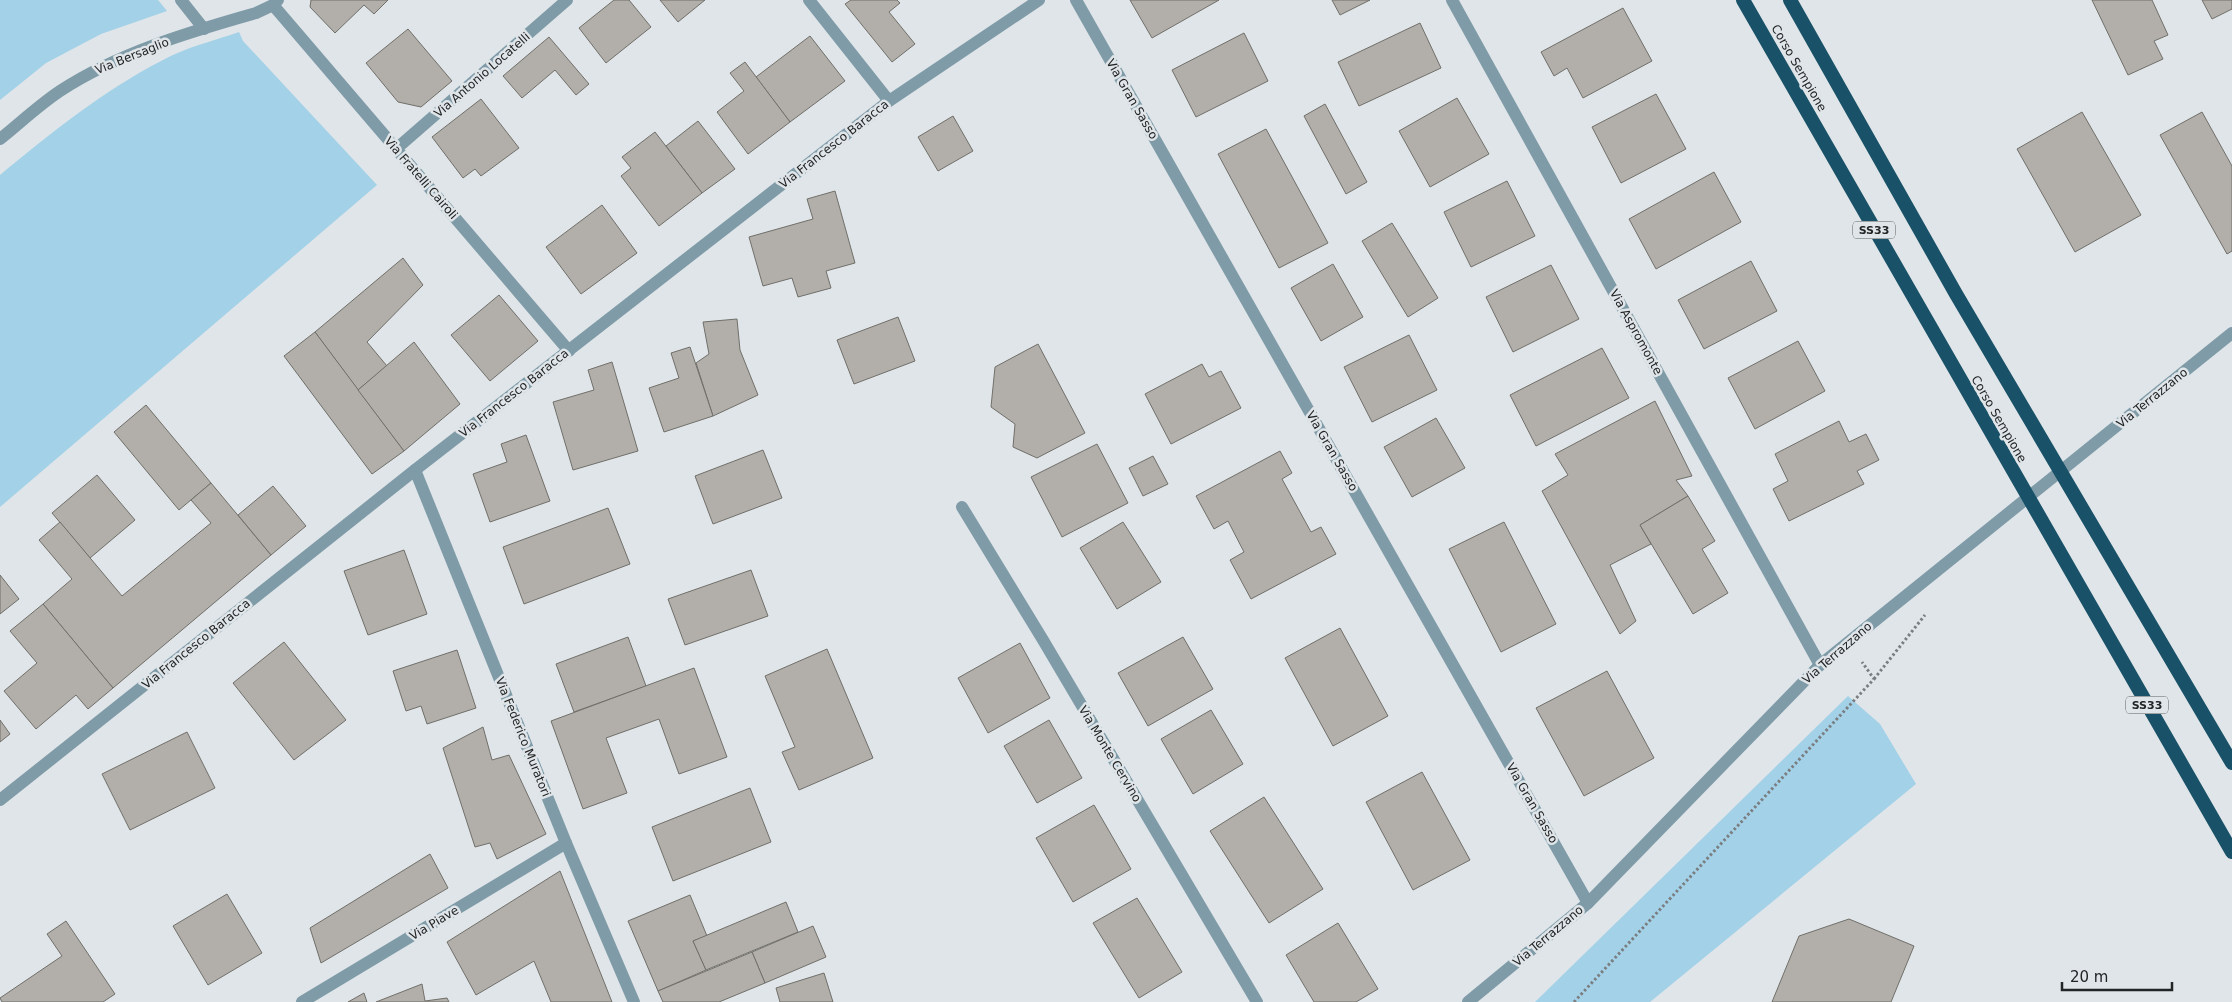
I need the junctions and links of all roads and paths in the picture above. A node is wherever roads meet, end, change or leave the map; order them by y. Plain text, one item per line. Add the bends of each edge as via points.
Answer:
1 (180, 0) edge
2 (567, 0) edge
3 (810, 0) edge
4 (1039, 0) edge
5 (1076, 0) edge
6 (1452, 0) edge
7 (1743, 0) edge
8 (1790, 0) edge
9 (275, 2) edge
10 (204, 29) junction
11 (889, 101) junction
12 (0, 139) edge
13 (396, 149) junction
14 (2232, 333) edge
15 (569, 351) junction
16 (414, 470) junction
17 (962, 507) dead end
18 (1849, 642) junction
19 (1820, 665) junction
20 (2232, 763) edge
21 (0, 800) edge
22 (566, 843) junction
23 (2232, 852) edge
24 (1588, 902) junction
25 (302, 1002) edge
26 (634, 1002) edge
27 (1257, 1002) edge
28 (1468, 1002) edge
29 (1574, 1002) edge

1 - 10 street
2 - 13 street, Via Antonio Locatelli
3 - 11 street
4 - 11 street, Via Francesco Baracca
5 - 24 street, Via Gran Sasso
6 - 19 street, Via Aspromonte
7 - 23 highway, Corso Sempione / SS33
8 - 20 highway, Corso Sempione / SS33 via 1956,294
9 - 10 street, Via Bersaglio via 256,13
9 - 13 street, Via Fratelli Cairoli
10 - 12 street, Via Bersaglio via 139,51 94,71 58,92
11 - 15 street, Via Francesco Baracca
13 - 15 street, Via Fratelli Cairoli
14 - 18 street, Via Terrazzano
15 - 16 street, Via Francesco Baracca
16 - 21 street, Via Francesco Baracca
16 - 22 street, Via Federico Muratori
17 - 27 street, Via Monte Cervino
18 - 19 street, Via Terrazzano
18 - 29 path via 1874,679
19 - 24 street, Via Terrazzano
22 - 25 street, Via Piave
22 - 26 street, Via Federico Muratori
24 - 28 street, Via Terrazzano

